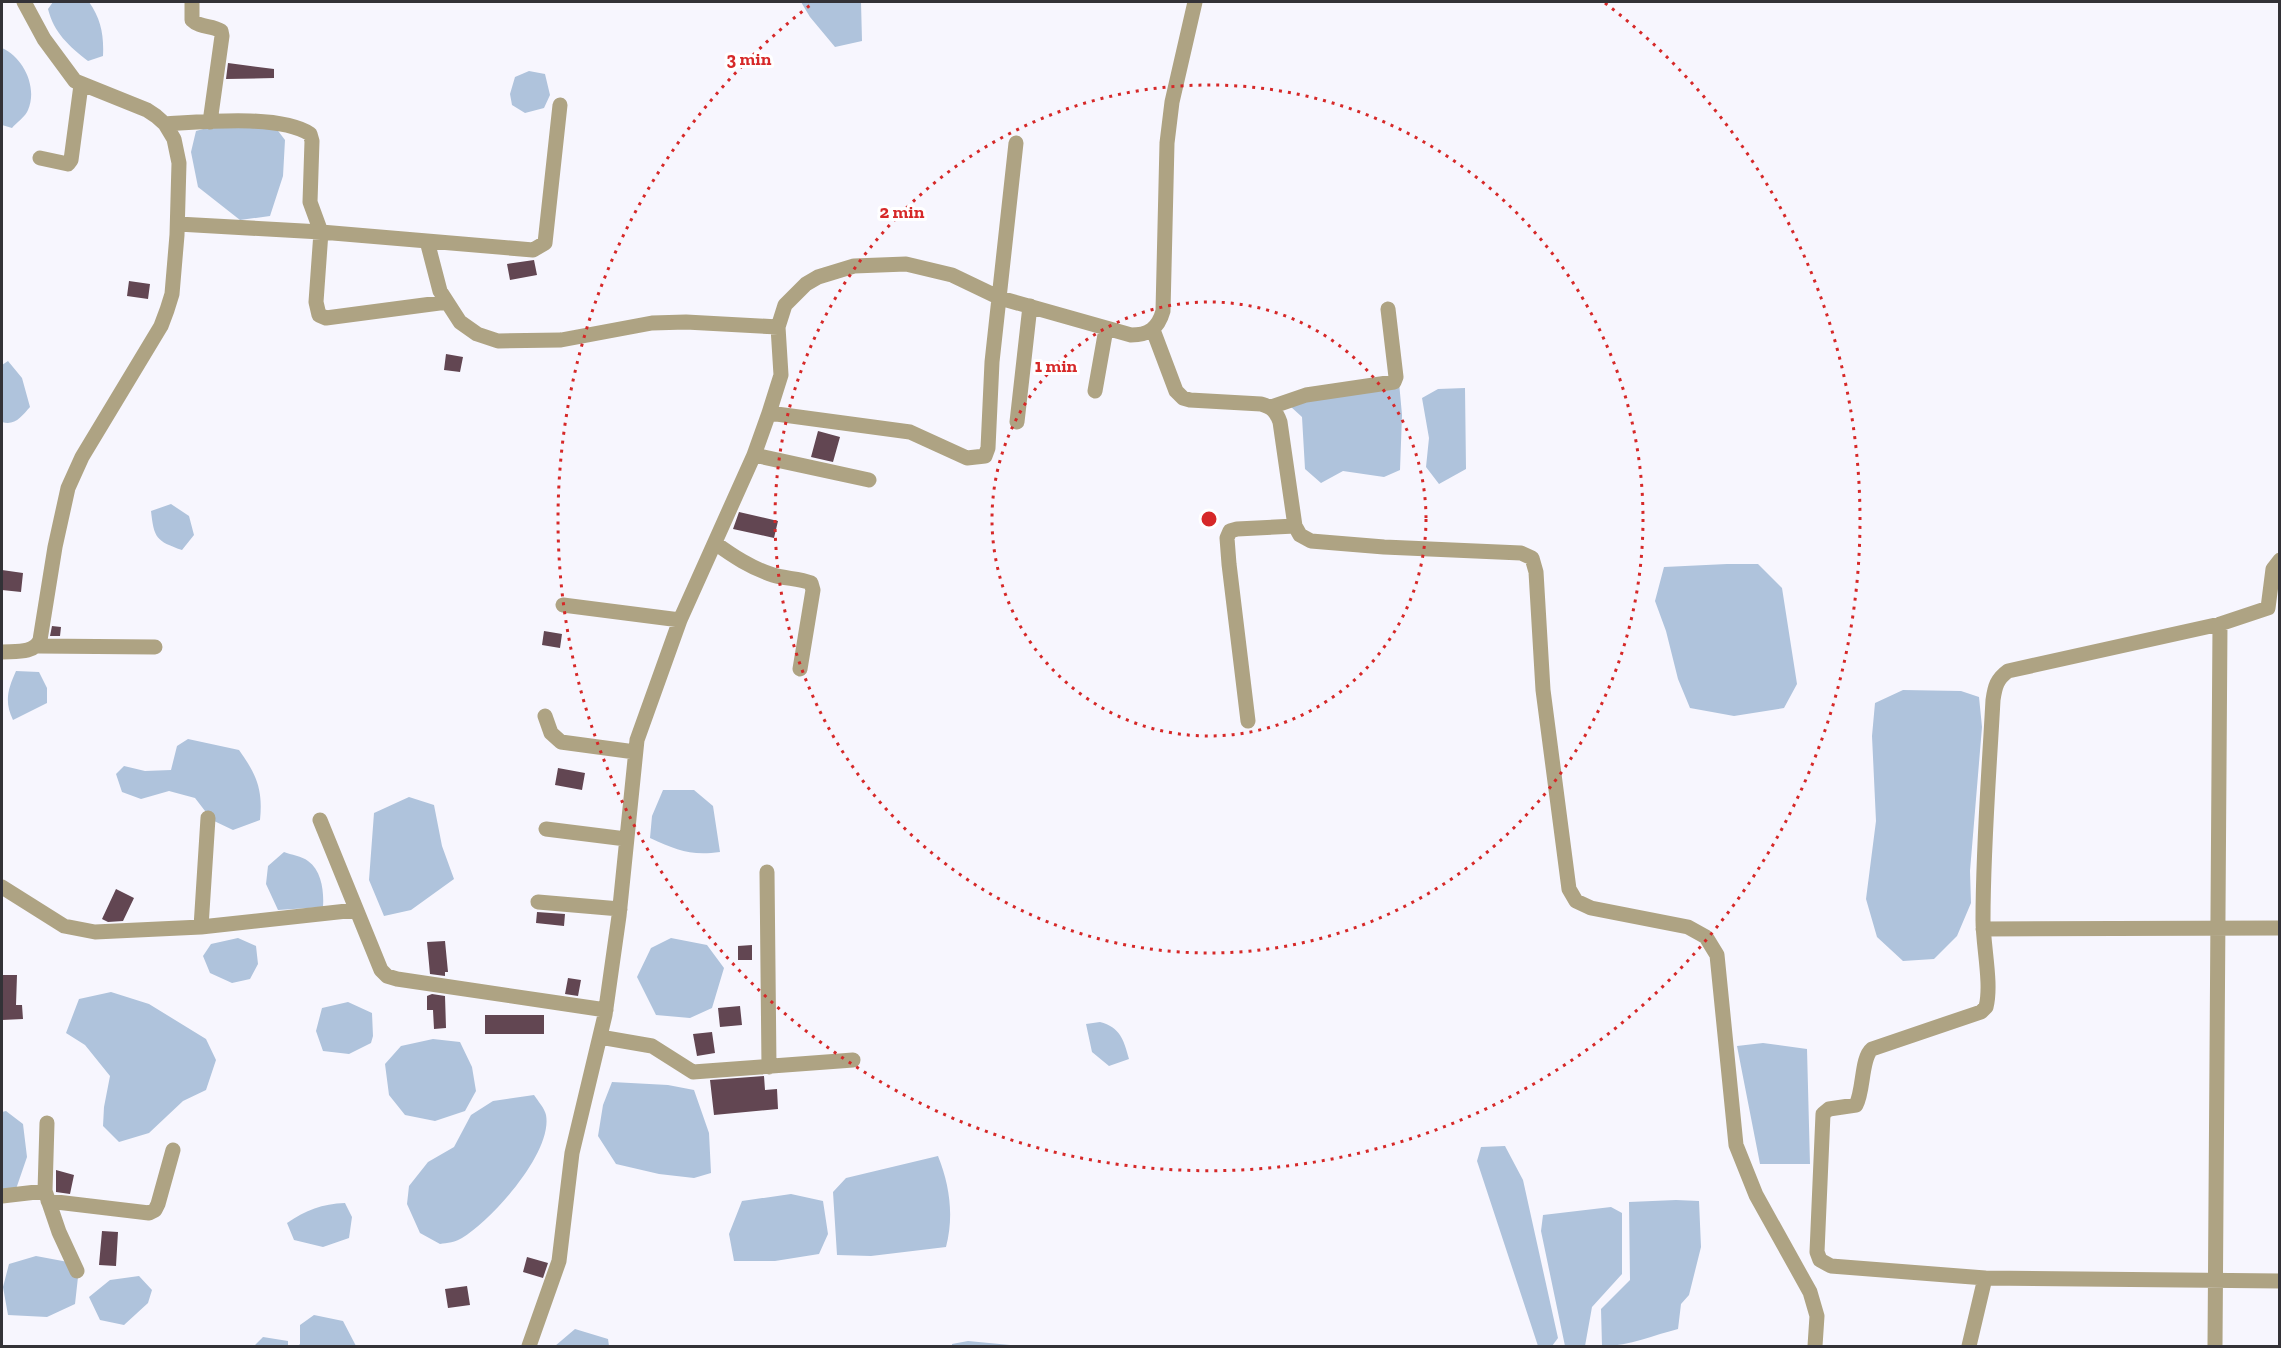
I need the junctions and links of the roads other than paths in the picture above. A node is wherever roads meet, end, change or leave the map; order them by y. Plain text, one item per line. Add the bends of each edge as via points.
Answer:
1 (24, 2) edge
2 (192, 2) edge
3 (1195, 2) edge
4 (81, 86) junction
5 (560, 105) dead end
6 (210, 122) junction
7 (165, 124) junction
8 (1016, 143) dead end
9 (40, 158) dead end
10 (178, 224) junction
11 (321, 232) junction
12 (427, 241) junction
13 (1000, 297) junction
14 (447, 302) junction
15 (1030, 306) junction
16 (1389, 309) dead end
17 (778, 327) junction
18 (1106, 328) junction
19 (1153, 330) junction
20 (1095, 391) dead end
21 (1271, 407) junction
22 (769, 413) junction
23 (1017, 422) dead end
24 (754, 455) junction
25 (869, 480) dead end
26 (1295, 526) junction
27 (714, 543) junction
28 (2280, 560) edge
29 (563, 604) dead end
30 (680, 620) junction
31 (2220, 624) junction
32 (38, 646) junction
33 (155, 647) dead end
34 (2, 652) edge
35 (800, 669) dead end
36 (545, 716) dead end
37 (1248, 721) dead end
38 (635, 752) junction
39 (208, 818) dead end
40 (320, 820) dead end
41 (546, 829) dead end
42 (626, 839) junction
43 (767, 872) dead end
44 (2, 887) edge
45 (538, 902) dead end
46 (356, 909) junction
47 (620, 909) junction
48 (201, 927) junction
49 (2216, 928) junction
50 (2280, 928) edge
51 (1983, 929) junction
52 (606, 1010) junction
53 (600, 1037) junction
54 (853, 1060) dead end
55 (769, 1067) junction
56 (47, 1124) dead end
57 (173, 1150) dead end
58 (2, 1196) edge
59 (47, 1196) junction
60 (77, 1271) dead end
61 (1985, 1278) junction
62 (2215, 1281) junction
63 (2280, 1281) edge
64 (529, 1347) edge
65 (1815, 1347) edge
66 (1969, 1347) edge
67 (2215, 1347) edge

1 - 4 street via 44,39
2 - 6 street via 192,20 216,28 222,36
3 - 19 street via 1169,124 1163,311
4 - 7 street via 147,110
4 - 9 street via 71,160 68,164
5 - 12 street via 545,243 533,250
6 - 7 street
6 - 11 street via 289,124 310,134 310,202
7 - 10 street via 178,152
8 - 13 street
10 - 11 street
10 - 32 street via 172,294 161,326 82,457 68,488
11 - 12 street
11 - 14 street via 316,302 319,315 326,318
12 - 14 street via 434,273
13 - 15 street
13 - 17 street via 937,271 899,264 854,266 806,284 785,305
13 - 22 street via 985,456 967,458 910,432
14 - 17 street via 460,322 477,334 498,341 561,340 652,323
15 - 18 street
15 - 23 street
16 - 21 street via 1394,382 1306,395
17 - 22 street via 781,375
18 - 19 street via 1131,336
18 - 20 street
19 - 21 street via 1176,391 1183,398
21 - 26 street via 1280,422
22 - 24 street
24 - 25 street
24 - 27 street
26 - 37 street via 1237,529 1230,531 1227,538
26 - 65 street via 1300,535 1311,541 1521,553 1532,558 1543,690 1569,889 1576,901 1591,908 1688,927 1706,937 1717,955 1736,1144 1756,1195 1810,1292 1817,1316
27 - 30 street
27 - 35 street via 750,566 811,584
28 - 31 street via 2273,569 2268,608
29 - 30 street
30 - 38 street
31 - 49 street
31 - 51 street via 2008,671 1999,677 1993,700
32 - 33 street
32 - 34 street
36 - 38 street via 551,733 561,742
38 - 42 street
39 - 48 street
40 - 46 street
41 - 42 street
42 - 47 street
43 - 55 street
44 - 48 street via 64,926 79,930
45 - 47 street
46 - 48 street
46 - 52 street via 387,976
47 - 52 street
49 - 50 street
49 - 51 street
49 - 62 street
51 - 61 street via 1986,1007 1981,1012 1872,1048 1867,1054 1856,1105 1823,1114 1817,1252 1820,1260 1831,1266
52 - 53 street
53 - 55 street via 652,1046 693,1072
53 - 64 street via 572,1153 559,1261
54 - 55 street
56 - 59 street
57 - 59 street via 158,1204 149,1213
58 - 59 street
59 - 60 street
61 - 62 street
61 - 66 street
62 - 63 street
62 - 67 street

